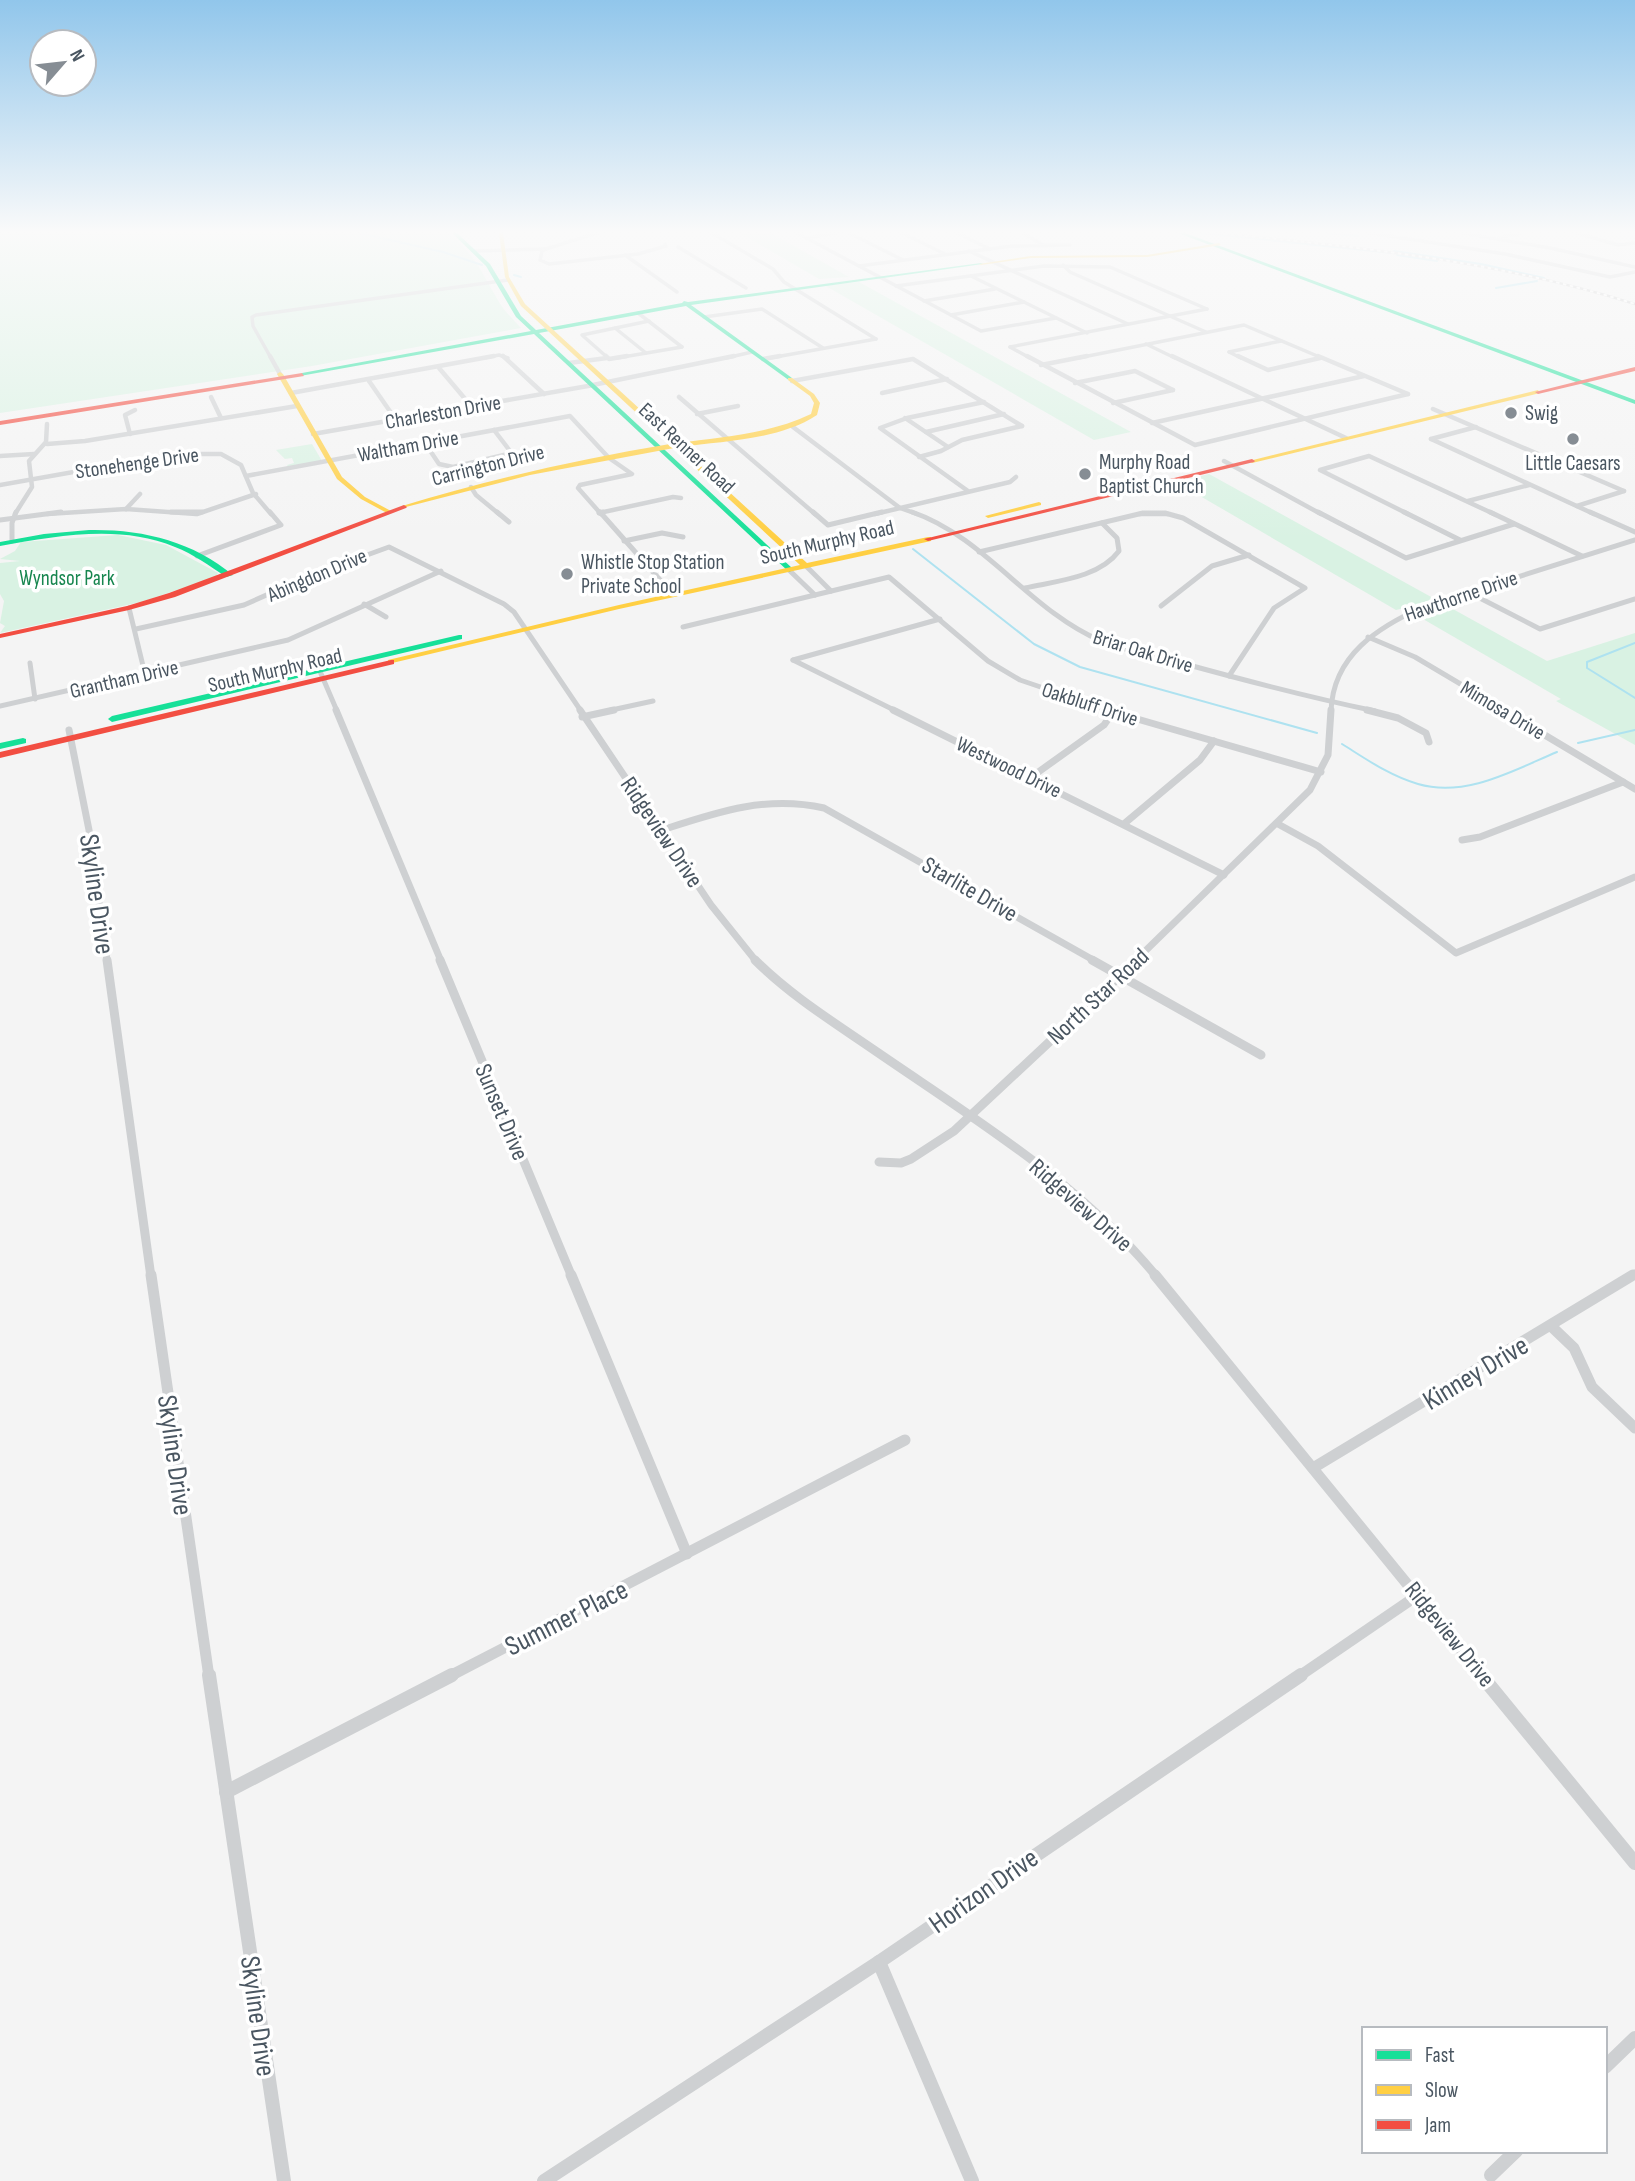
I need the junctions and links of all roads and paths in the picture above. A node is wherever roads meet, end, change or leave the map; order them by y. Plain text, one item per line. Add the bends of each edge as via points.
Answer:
1 (258, 335) edge
2 (503, 335) edge
3 (549, 335) edge
4 (584, 335) edge
5 (623, 335) edge
6 (666, 335) edge
7 (728, 335) edge
8 (802, 335) edge
9 (869, 335) edge
10 (1077, 335) edge
11 (1192, 335) edge
12 (1267, 335) edge
13 (1461, 335) edge
14 (1281, 341) junction
15 (1146, 344) junction
16 (823, 348) junction
17 (646, 353) junction
18 (757, 356) junction
19 (607, 357) junction
20 (1321, 358) junction
21 (579, 361) junction
22 (1635, 363) edge
23 (1041, 365) junction
24 (439, 368) junction
25 (1635, 369) edge
26 (281, 376) junction
27 (1364, 376) junction
28 (1580, 378) junction
29 (947, 380) junction
30 (369, 381) junction
31 (792, 381) junction
32 (597, 383) junction
33 (1076, 383) junction
34 (291, 393) junction
35 (882, 393) dead end
36 (544, 394) junction
37 (1635, 396) edge
38 (211, 397) dead end
39 (679, 397) dead end
40 (1262, 399) junction
41 (984, 402) junction
42 (1635, 402) edge
43 (1113, 403) junction
44 (298, 405) junction
45 (738, 406) dead end
46 (472, 407) junction
47 (135, 410) dead end
48 (1439, 412) junction
49 (697, 414) junction
50 (1004, 414) junction
51 (220, 418) junction
52 (905, 418) junction
53 (1305, 419) junction
54 (396, 420) junction
55 (0, 421) edge
56 (47, 424) dead end
57 (1152, 424) junction
58 (793, 427) junction
59 (1476, 427) junction
60 (494, 430) junction
61 (926, 432) junction
62 (130, 434) junction
63 (313, 434) junction
64 (1341, 436) junction
65 (726, 438) junction
66 (425, 443) junction
67 (47, 444) junction
68 (675, 445) junction
69 (948, 447) junction
70 (659, 448) junction
71 (34, 454) junction
72 (0, 456) edge
73 (919, 457) junction
74 (609, 458) junction
75 (327, 461) junction
76 (1228, 463) junction
77 (246, 476) junction
78 (1016, 477) dead end
79 (32, 480) junction
80 (0, 485) edge
81 (1529, 485) junction
82 (471, 487) junction
83 (968, 491) junction
84 (140, 494) dead end
85 (256, 494) junction
86 (681, 498) dead end
87 (1468, 501) junction
88 (1577, 506) junction
89 (900, 508) junction
90 (126, 509) junction
91 (389, 512) junction
92 (599, 513) junction
93 (13, 518) junction
94 (0, 520) edge
95 (509, 522) dead end
96 (1102, 523) junction
97 (1514, 524) junction
98 (950, 530) junction
99 (1635, 532) edge
100 (683, 537) dead end
101 (1460, 540) junction
102 (1635, 540) edge
103 (624, 541) junction
104 (6, 542) edge
105 (979, 552) junction
106 (1249, 555) junction
107 (198, 556) junction
108 (1582, 556) junction
109 (802, 563) junction
110 (786, 567) junction
111 (441, 571) junction
112 (229, 575) junction
113 (1025, 588) junction
114 (668, 589) junction
115 (831, 591) junction
116 (1468, 592) junction
117 (815, 595) junction
118 (1635, 599) edge
119 (364, 604) junction
120 (1161, 606) dead end
121 (129, 608) junction
122 (386, 617) dead end
123 (940, 619) junction
124 (523, 626) junction
125 (682, 627) dead end
126 (136, 629) junction
127 (0, 636) edge
128 (1368, 637) junction
129 (30, 663) dead end
130 (145, 674) junction
131 (321, 674) junction
132 (1229, 676) junction
133 (35, 699) junction
134 (653, 701) dead end
135 (1332, 701) junction
136 (0, 706) edge
137 (1113, 712) junction
138 (582, 717) junction
139 (69, 734) junction
140 (1214, 741) junction
141 (1429, 742) dead end
142 (0, 746) edge
143 (0, 755) edge
144 (1321, 772) junction
145 (1030, 778) junction
146 (1623, 782) junction
147 (1635, 789) edge
148 (1125, 823) junction
149 (1278, 824) junction
150 (662, 830) junction
151 (1462, 841) dead end
152 (1224, 875) junction
153 (1635, 877) edge
154 (1121, 975) junction
155 (1261, 1055) dead end
156 (969, 1116) junction
157 (879, 1163) dead end
158 (1635, 1275) edge
159 (1551, 1326) junction
160 (1635, 1427) edge
161 (905, 1440) dead end
162 (1313, 1468) junction
163 (687, 1554) junction
164 (1418, 1595) junction
165 (226, 1792) junction
166 (1635, 1863) edge
167 (879, 1962) junction
168 (1635, 2038) edge
169 (1607, 2065) edge
170 (1514, 2153) edge
171 (1491, 2175) dead end
172 (284, 2181) edge
173 (544, 2181) edge
174 (972, 2181) edge

1 - 26 street
2 - 26 main road
3 - 21 main road, East Renner Road
4 - 19 street
5 - 17 street
6 - 17 street via 682,347
7 - 18 main road
8 - 16 street
9 - 16 street, Charleston Drive via 876,339
10 - 23 street via 1010,347
11 - 15 street
12 - 14 street
13 - 28 main road
14 - 20 street
14 - 20 street via 1229,352 1268,370
15 - 23 street
15 - 40 street
16 - 18 street, Charleston Drive
17 - 19 street
18 - 31 main road
18 - 32 street, Charleston Drive
19 - 21 street
20 - 27 street
21 - 32 main road, East Renner Road
22 - 28 main road
23 - 33 street
24 - 30 street
24 - 36 street via 503,356
24 - 46 street
25 - 28 main road
26 - 34 main road
26 - 55 main road
27 - 40 street
27 - 53 street via 1408,394
28 - 37 main road
28 - 42 main road
28 - 48 main road, South Murphy Road
29 - 31 street via 913,359
29 - 35 street
29 - 41 street
30 - 34 street
30 - 54 street
31 - 58 main road via 816,400 818,409 811,419
32 - 36 street, Charleston Drive
32 - 68 main road, East Renner Road
32 - 70 main road, East Renner Road
33 - 43 street
33 - 43 street via 1135,371 1173,390
34 - 44 main road
36 - 46 street, Charleston Drive
38 - 51 street
39 - 49 street
40 - 53 street
40 - 57 street
41 - 50 street
41 - 52 street
43 - 57 street
44 - 51 street
44 - 63 main road
45 - 49 street
46 - 54 street, Charleston Drive
47 - 62 street via 125,415
48 - 59 street
48 - 64 main road, South Murphy Road
49 - 65 street
50 - 61 street
50 - 69 street via 1022,426
51 - 62 street
52 - 61 street
52 - 73 street via 880,428
53 - 57 street via 1195,446
53 - 64 street
54 - 63 street, Charleston Drive
56 - 67 street
58 - 65 main road, Carrington Drive
58 - 89 street
59 - 81 street via 1431,439
59 - 88 street via 1624,491
60 - 66 street, Waltham Drive
60 - 66 street via 508,454 453,467 439,464
60 - 74 street, Waltham Drive via 570,416
61 - 69 street
62 - 67 street
63 - 75 main road
64 - 76 main road, South Murphy Road
65 - 68 main road, Carrington Drive
65 - 89 street via 828,525
66 - 75 street, Waltham Drive
67 - 71 street
68 - 70 main road, Carrington Drive
68 - 109 main road, East Renner Road
69 - 73 street
70 - 74 main road, Carrington Drive
70 - 110 main road, East Renner Road
71 - 72 street
71 - 79 street via 29,461
73 - 83 street
74 - 82 main road, Carrington Drive
74 - 92 street via 632,474 580,485
75 - 77 street, Waltham Drive
75 - 91 main road via 348,487
76 - 98 main road, South Murphy Road
76 - 101 street via 1394,554 1410,557
77 - 79 street, Stonehenge Drive via 230,457 197,452
77 - 85 street, Stonehenge Drive
78 - 83 street
79 - 80 street, Stonehenge Drive
79 - 93 street via 30,492
81 - 87 street
81 - 88 street
82 - 91 main road, Carrington Drive
82 - 95 street
83 - 89 street
84 - 90 street
85 - 90 street via 197,514
85 - 107 street, Stonehenge Drive via 281,525
86 - 92 street
87 - 97 street
87 - 101 street via 1369,456 1320,470
88 - 99 street
89 - 98 street, Briar Oak Drive via 925,515
90 - 93 street
91 - 112 main road, Carrington Drive
92 - 103 street
93 - 94 street
93 - 104 street
96 - 105 street
96 - 106 street via 1165,513 1183,517
96 - 113 street via 1120,540 1114,562
97 - 101 street
97 - 108 street
98 - 105 street, Briar Oak Drive
98 - 109 main road, South Murphy Road
100 - 103 street via 662,533
102 - 108 street, Hawthorne Drive
103 - 114 street
104 - 107 main road via 59,534 119,533 162,540
105 - 113 street, Briar Oak Drive
106 - 120 street via 1212,566
106 - 132 street via 1305,591 1274,608
107 - 112 main road
108 - 116 street, Hawthorne Drive
109 - 110 main road, South Murphy Road
109 - 115 street, East Renner Road
110 - 114 main road, South Murphy Road
110 - 117 street, East Renner Road
110 - 124 main road, South Murphy Road
111 - 119 street, Grantham Drive
111 - 124 street, Abingdon Drive via 504,604
111 - 126 street, Abingdon Drive via 386,547 251,602
112 - 121 main road, Carrington Drive
113 - 132 street, Briar Oak Drive via 1086,634
114 - 124 main road, South Murphy Road
115 - 117 street
115 - 123 street, Oakbluff Drive via 889,578
116 - 118 street via 1540,629
116 - 128 street, Hawthorne Drive via 1406,614
117 - 125 street
119 - 122 street
119 - 130 street, Grantham Drive via 288,640
121 - 126 street
121 - 127 main road, Carrington Drive
123 - 137 street, Oakbluff Drive via 988,661 1020,680
123 - 145 street, Westwood Drive via 793,660
124 - 131 main road, South Murphy Road
124 - 138 street, Ridgeview Drive
126 - 130 street
128 - 135 street, Hawthorne Drive via 1345,663
128 - 146 street, Mimosa Drive via 1415,657
129 - 133 street
130 - 133 street, Grantham Drive
131 - 139 main road, South Murphy Road
131 - 163 street, Sunset Drive
132 - 135 street, Briar Oak Drive
133 - 136 street, Grantham Drive
134 - 138 street
135 - 141 street, Briar Oak Drive via 1398,718 1426,733
135 - 144 street, Hawthorne Drive via 1331,742
137 - 140 street, Oakbluff Drive
137 - 145 street via 1104,725
138 - 150 street, Ridgeview Drive
139 - 142 main road, South Murphy Road
139 - 143 main road, South Murphy Road
139 - 165 street, Skyline Drive via 89,831
140 - 144 street, Oakbluff Drive
140 - 148 street via 1200,760
144 - 149 street, Hawthorne Drive
145 - 148 street, Westwood Drive
146 - 147 street, Mimosa Drive
146 - 151 street
148 - 152 street, Westwood Drive
149 - 152 street, Hawthorne Drive
149 - 153 street via 1318,846 1456,953
150 - 154 street, Starlite Drive via 759,802 795,801 824,808
150 - 156 street, Ridgeview Drive via 721,919 768,973
152 - 154 street, North Star Road
154 - 155 street, Starlite Drive
154 - 156 street, North Star Road
156 - 157 street, North Star Road via 911,1159
156 - 162 street, Ridgeview Drive via 1096,1211 1128,1242
158 - 159 street, Kinney Drive
159 - 160 street via 1574,1348 1592,1387
159 - 162 street, Kinney Drive
161 - 163 street, Summer Place
162 - 164 street, Ridgeview Drive
163 - 165 street, Summer Place
164 - 166 street, Ridgeview Drive
164 - 167 street, Horizon Drive
165 - 172 street, Skyline Drive
167 - 173 street, Horizon Drive
167 - 174 street
168 - 169 street
170 - 171 street

